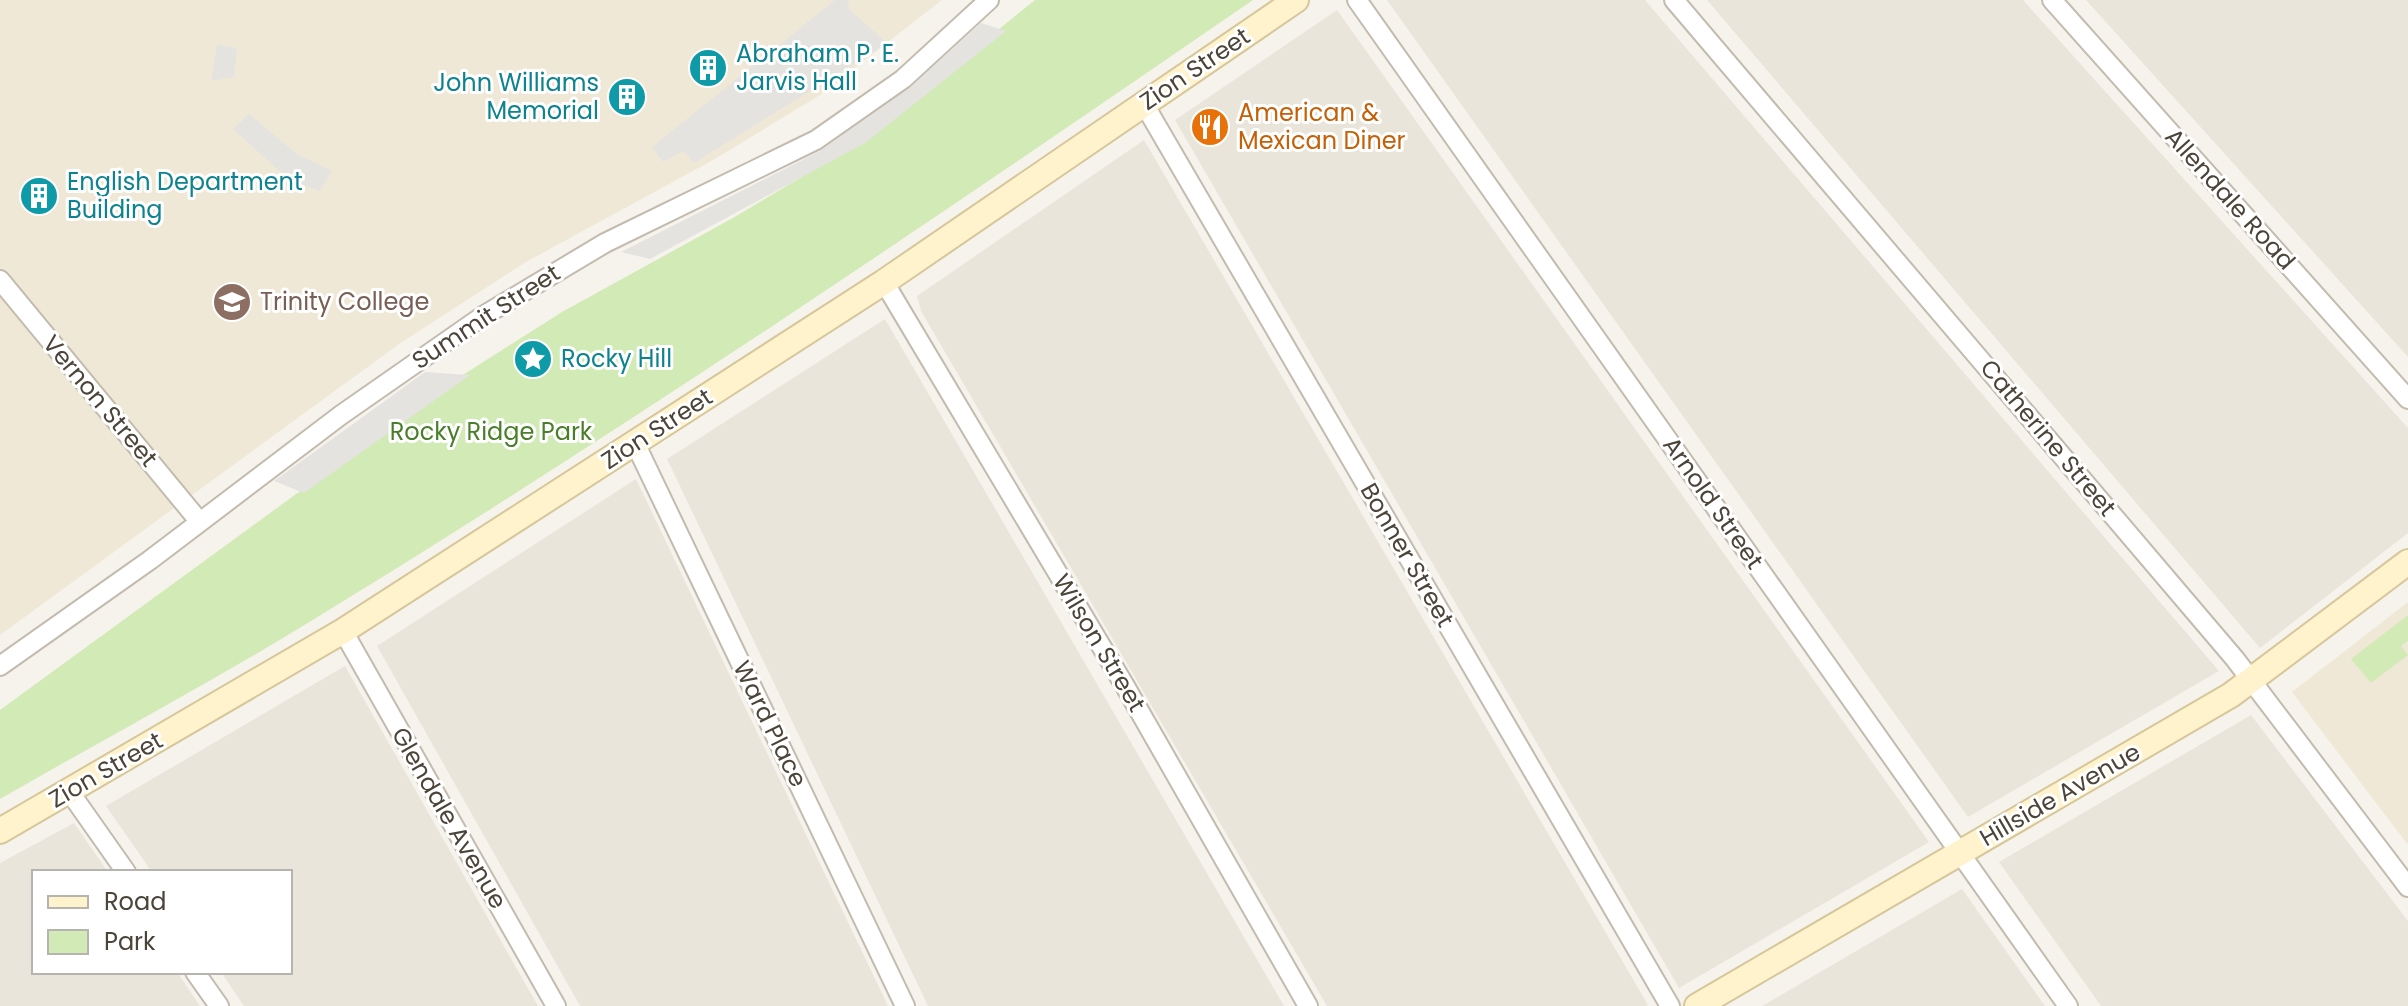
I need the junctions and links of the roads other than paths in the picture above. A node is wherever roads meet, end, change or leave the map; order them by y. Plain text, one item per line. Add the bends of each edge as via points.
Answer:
1 (989, 0) edge
2 (1296, 0) edge
3 (1357, 0) edge
4 (1674, 0) edge
5 (2052, 0) edge
6 (1144, 104) junction
7 (0, 280) edge
8 (884, 282) junction
9 (2408, 399) edge
10 (635, 443) junction
11 (199, 521) junction
12 (2408, 562) edge
13 (343, 631) junction
14 (0, 666) edge
15 (2251, 681) junction
16 (69, 791) junction
17 (0, 831) edge
18 (1961, 854) junction
19 (125, 870) edge
20 (2408, 887) edge
21 (196, 974) edge
22 (219, 1006) edge
23 (556, 1006) edge
24 (905, 1006) edge
25 (1308, 1006) edge
26 (1670, 1006) edge
27 (1697, 1006) edge
28 (2068, 1006) edge

1 - 11 street, Summit Street via 903,79 816,140 605,243 520,292 412,363
2 - 6 main road, Zion Street
3 - 18 street, Arnold Street
4 - 15 street, Catherine Street
5 - 9 street, Allendale Road
6 - 8 main road, Zion Street
6 - 26 street, Bonner Street
7 - 11 street, Vernon Street
8 - 10 main road, Zion Street
8 - 25 street, Wilson Street
10 - 13 main road, Zion Street
10 - 24 street, Ward Place
11 - 14 street, Summit Street
12 - 15 main road, Hillside Avenue
13 - 16 main road, Zion Street
13 - 23 street, Glendale Avenue
15 - 18 main road, Hillside Avenue
15 - 20 street, Catherine Street
16 - 17 main road, Zion Street
16 - 19 street
18 - 27 main road, Hillside Avenue
18 - 28 street, Arnold Street
21 - 22 street

